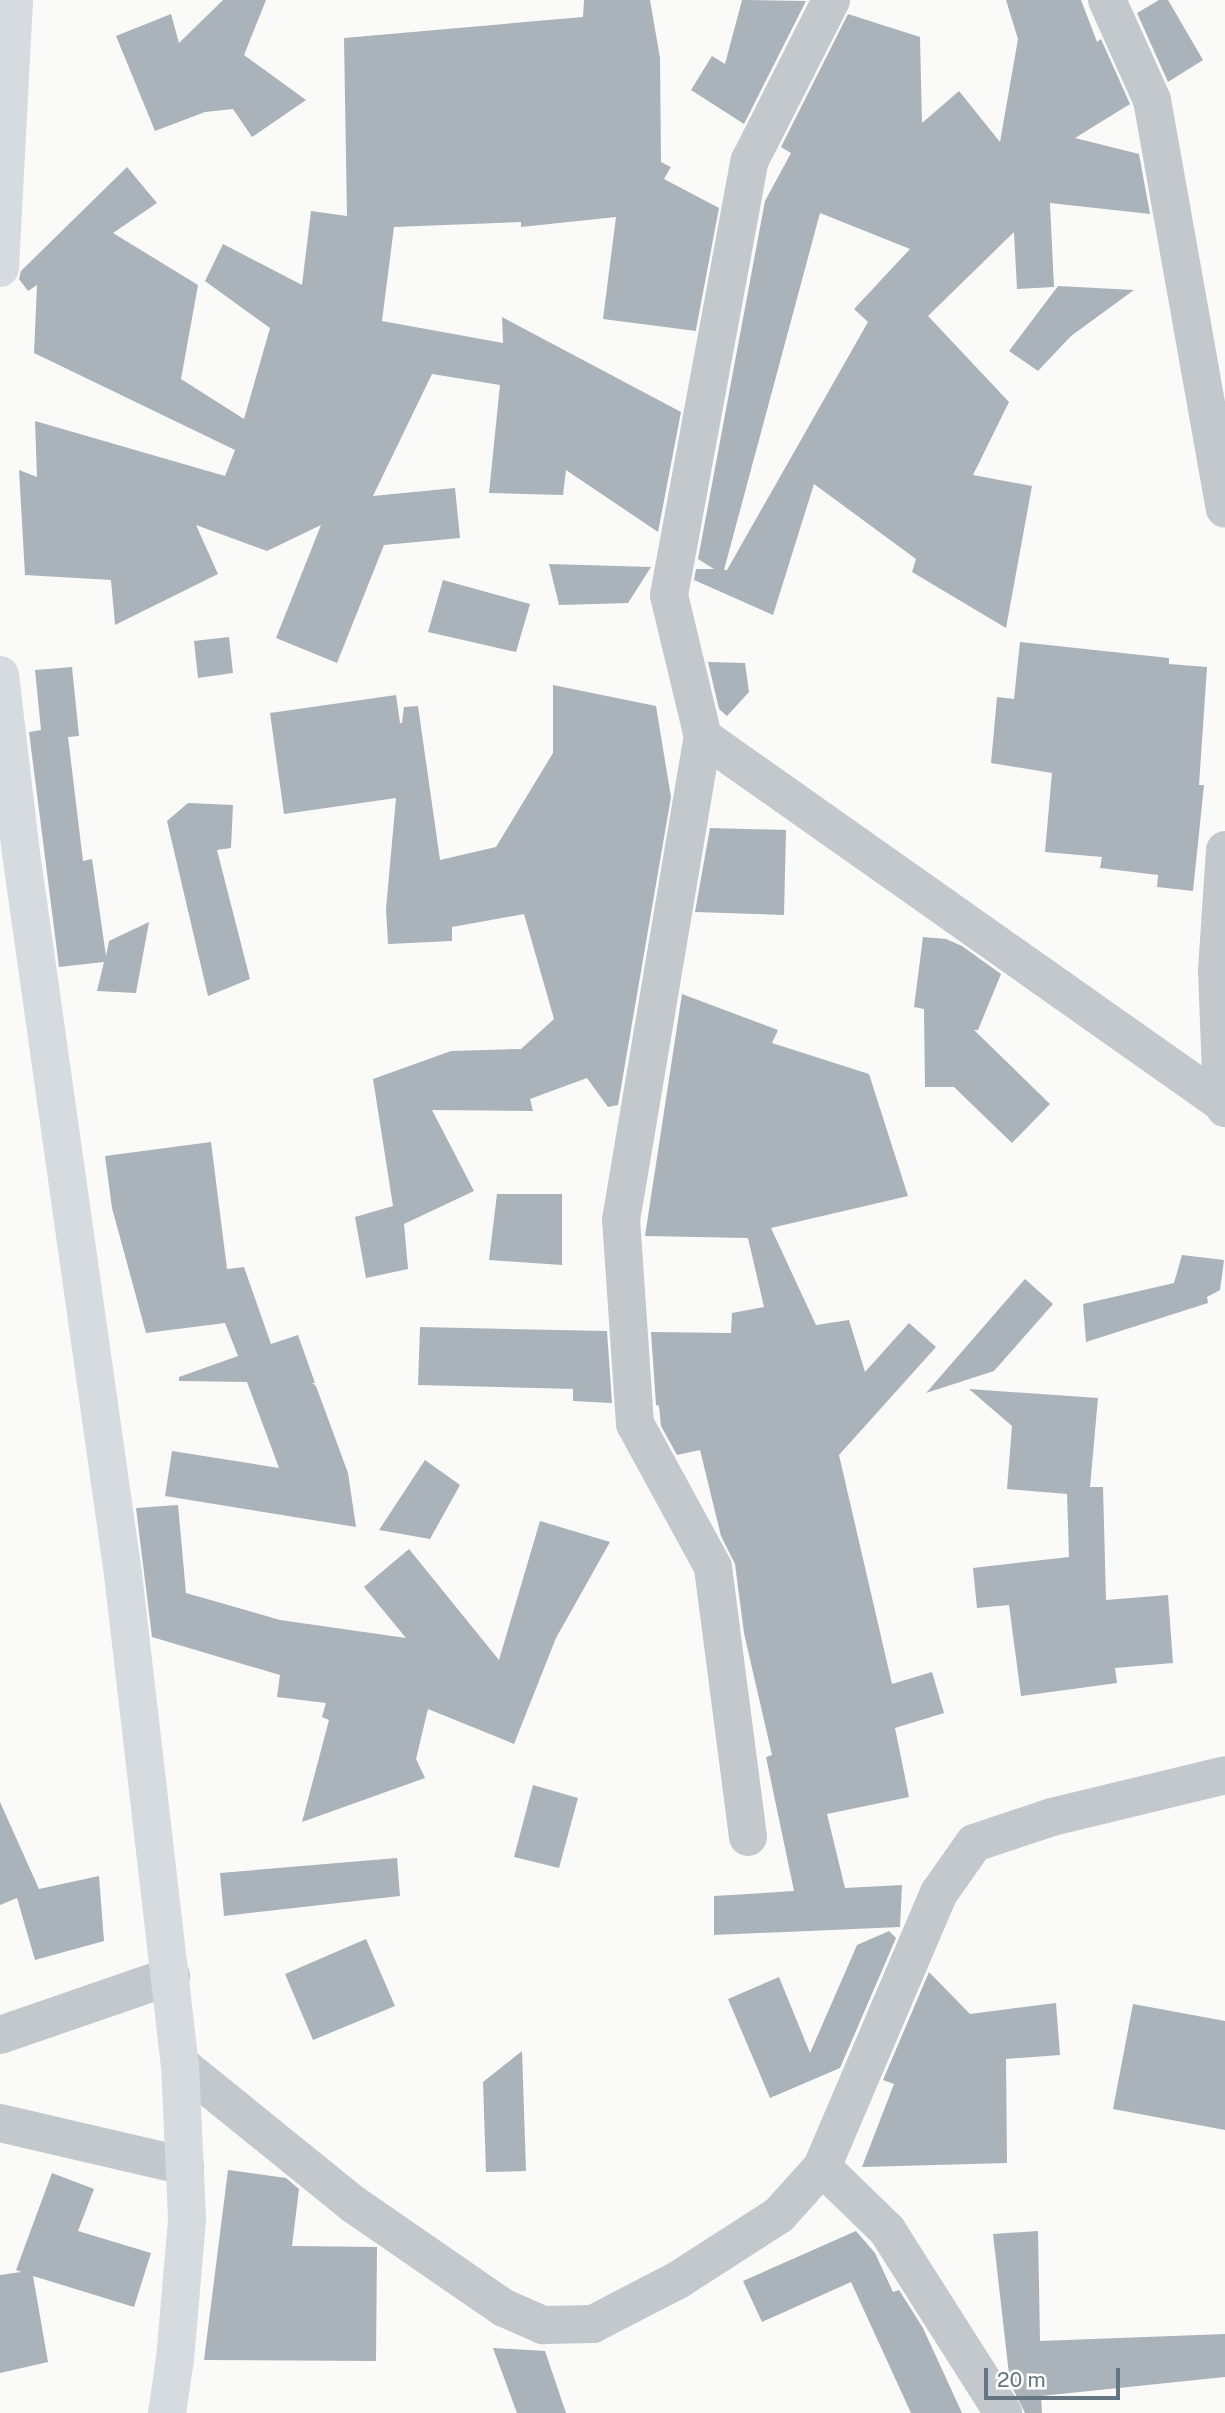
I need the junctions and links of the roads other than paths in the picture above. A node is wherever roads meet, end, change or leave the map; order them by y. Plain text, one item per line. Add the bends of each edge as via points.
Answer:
1 (14, 0) edge
2 (831, 0) edge
3 (1107, 0) edge
4 (0, 268) edge
5 (1225, 509) edge
6 (0, 675) edge
7 (703, 737) junction
8 (1225, 850) edge
9 (1224, 1105) edge
10 (1225, 1775) edge
11 (748, 1837) dead end
12 (171, 1976) junction
13 (0, 2035) edge
14 (180, 2064) junction
15 (0, 2123) edge
16 (185, 2166) junction
17 (822, 2167) junction
18 (167, 2413) edge
19 (1003, 2413) edge

1 - 4 main road
2 - 7 street via 750,160 669,595
3 - 5 street via 1152,100
6 - 12 main road via 123,1574
7 - 9 street
7 - 11 street via 621,1220 635,1424 713,1567
8 - 9 street via 1217,970
10 - 17 street via 1052,1817 974,1843 939,1894
12 - 13 street
12 - 14 main road
14 - 16 main road
14 - 17 street via 353,2204 504,2308 543,2325 593,2324 678,2280 779,2215
15 - 16 street
16 - 18 main road via 187,2220
17 - 19 street via 887,2230

